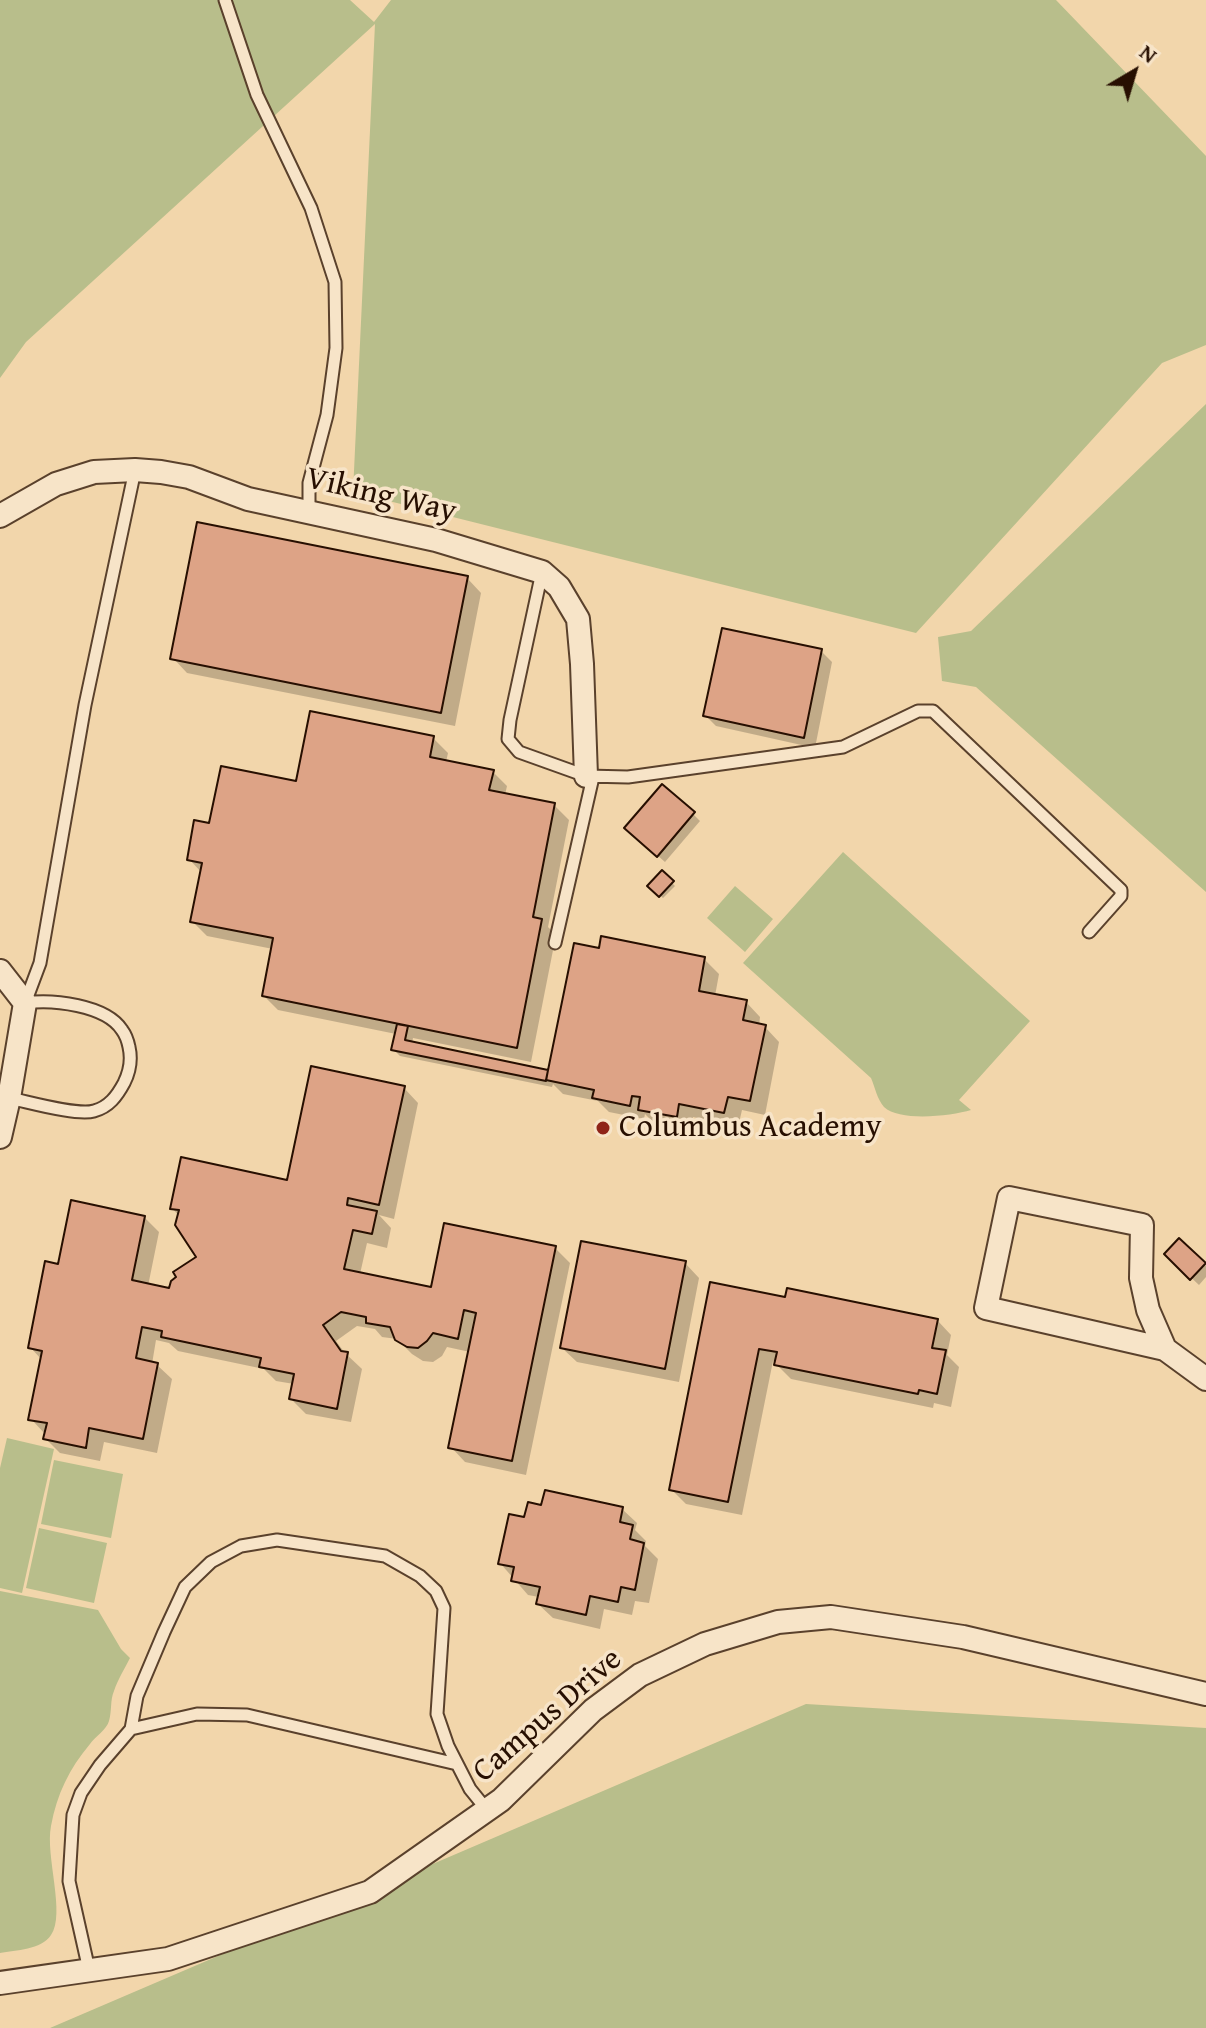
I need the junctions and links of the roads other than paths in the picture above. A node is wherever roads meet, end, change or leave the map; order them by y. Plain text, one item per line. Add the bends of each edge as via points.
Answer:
1 (225, 0) edge
2 (135, 470) junction
3 (309, 512) junction
4 (0, 516) edge
5 (542, 572) junction
6 (590, 777) junction
7 (1089, 932) dead end
8 (555, 943) dead end
9 (0, 971) edge
10 (25, 1003) junction
11 (9, 1098) junction
12 (0, 1137) edge
13 (1165, 1349) junction
14 (1206, 1379) edge
15 (1206, 1694) edge
16 (131, 1729) junction
17 (457, 1764) junction
18 (487, 1810) junction
19 (89, 1970) junction
20 (0, 1983) edge

1 - 3 lane via 257,95 311,208 335,282 336,348 327,415 309,483
2 - 3 street, Viking Way via 189,477 248,499
2 - 4 street, Viking Way via 94,472 56,484
2 - 10 lane via 85,705 40,963
3 - 5 street, Viking Way via 436,540
5 - 6 street via 559,587 578,619
5 - 6 lane via 508,739 519,752
6 - 7 lane via 628,777 843,747 918,711 933,711 1121,890
6 - 8 lane
9 - 10 street
10 - 11 street
10 - 11 lane via 61,1004 110,1019 128,1044 129,1073 115,1098 91,1113
11 - 12 street
13 - 13 street via 986,1308 1009,1198 1142,1225 1141,1278
13 - 14 street
15 - 18 street, Campus Drive via 948,1635 831,1617 778,1622 705,1644 640,1675 593,1710
16 - 17 lane via 197,1714 247,1715
16 - 17 lane via 137,1696 185,1587 211,1562 241,1546 277,1540 385,1556 436,1591 444,1608 437,1714
16 - 19 lane via 81,1793 73,1815 69,1881
17 - 18 lane
18 - 19 street, Campus Drive via 370,1892 168,1959
19 - 20 street, Campus Drive

